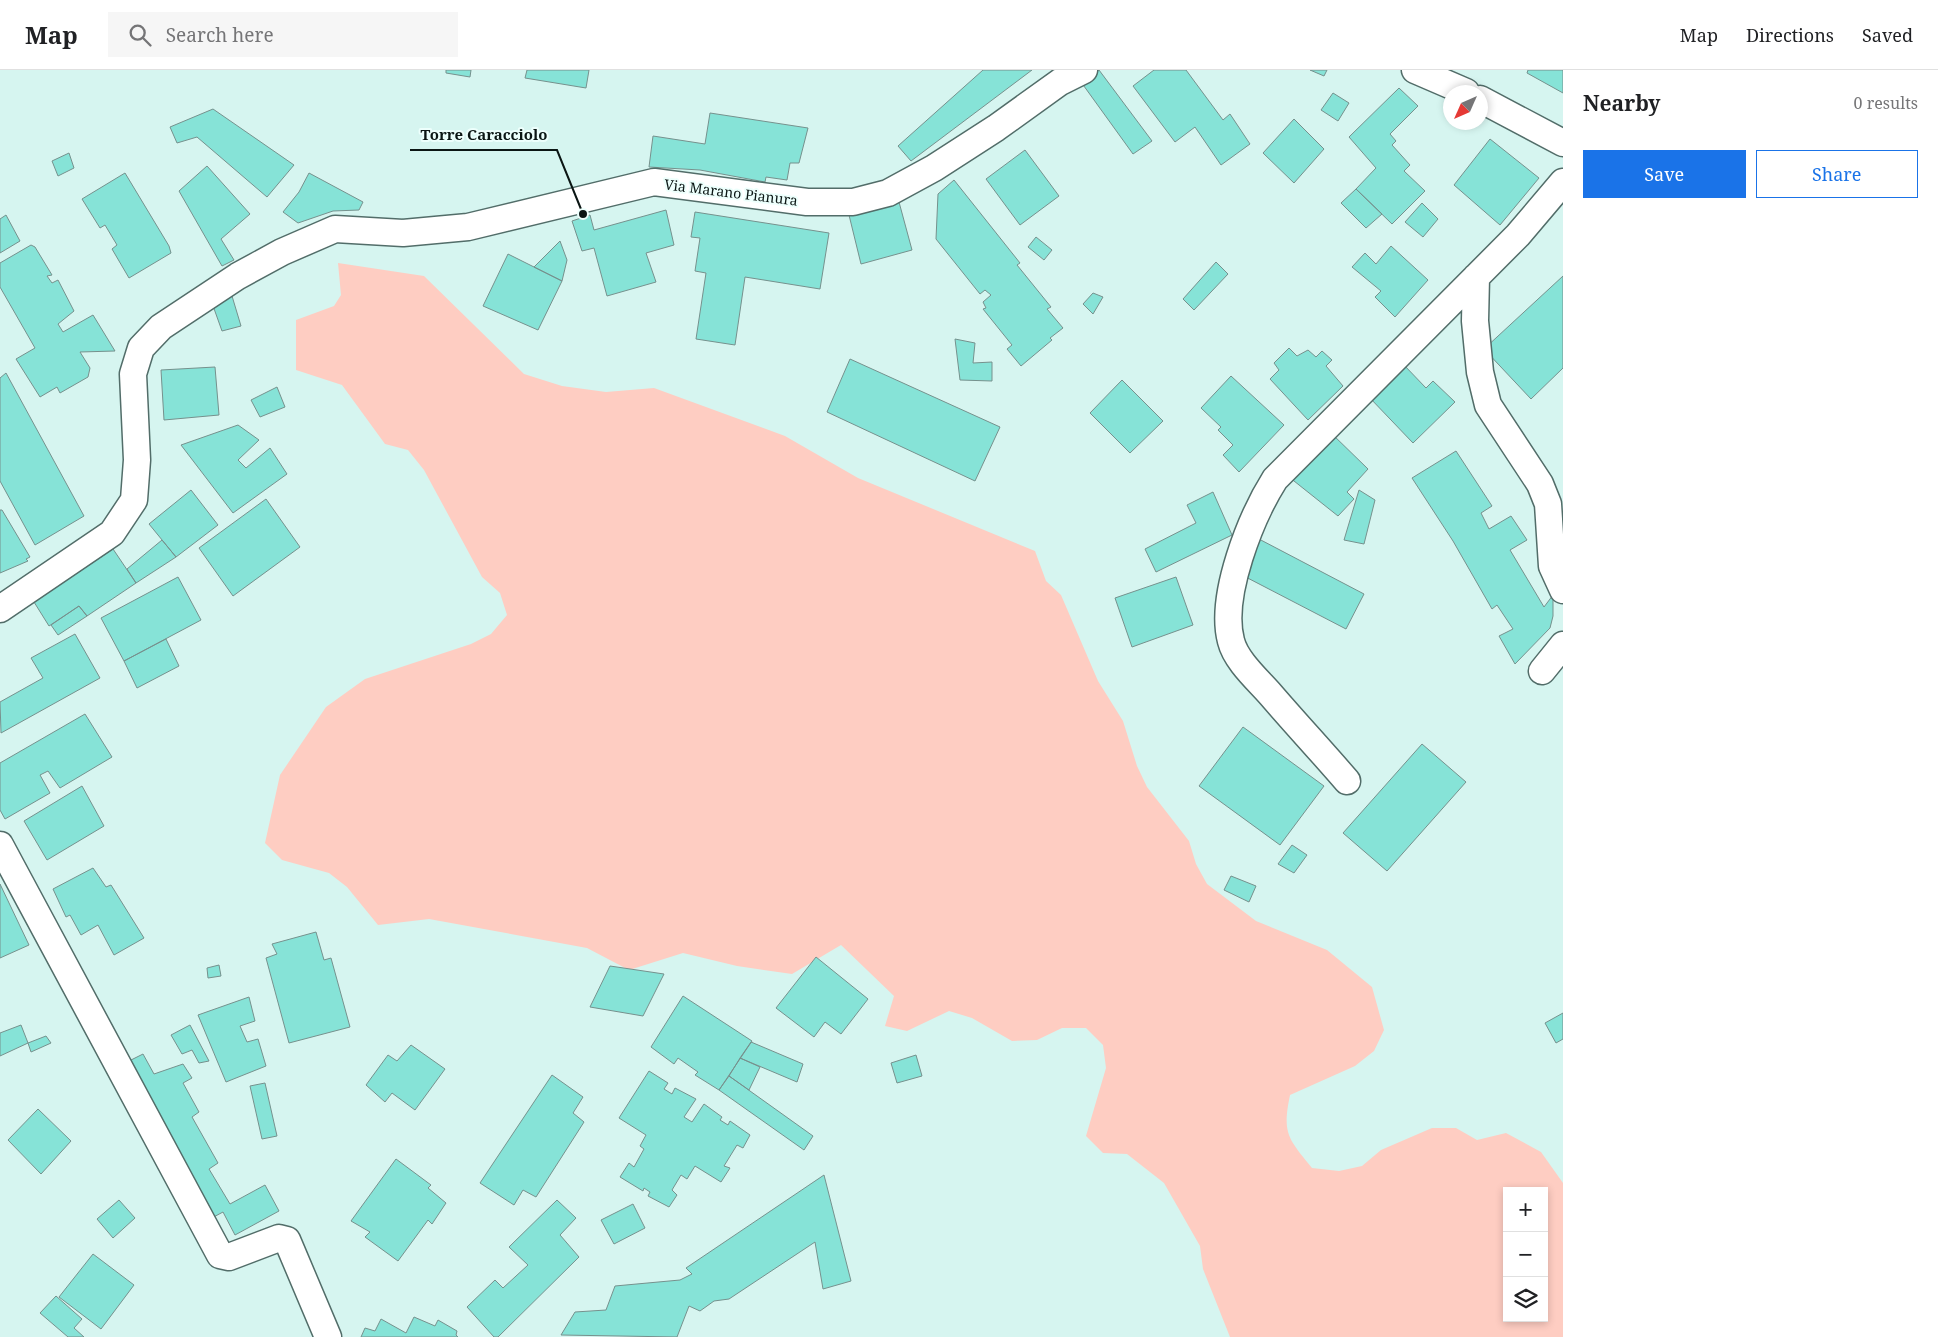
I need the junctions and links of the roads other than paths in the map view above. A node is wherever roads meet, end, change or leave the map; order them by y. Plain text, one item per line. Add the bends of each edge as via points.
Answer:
1 (1084, 70) edge
2 (1415, 70) edge
3 (1450, 85) edge
4 (1488, 103) edge
5 (1563, 143) edge
6 (1563, 182) edge
7 (1476, 277) junction
8 (1563, 590) edge
9 (0, 610) edge
10 (1563, 645) edge
11 (1542, 671) dead end
12 (1347, 781) dead end
13 (0, 844) edge
14 (328, 1337) edge

1 - 9 street, Via Marano Pianura via 1060,82 934,168 888,193 853,202 807,202 654,182 468,227 403,233 335,228 282,252 238,276 160,327 141,348 133,374 137,460 134,500 112,532
2 - 3 street
4 - 5 street
6 - 7 street via 1518,235
7 - 8 street via 1475,321 1480,372 1488,405 1540,484 1548,504 1552,566
7 - 12 street via 1275,479 1258,506 1232,587 1227,616 1231,642 1238,654
10 - 11 street
13 - 14 street via 220,1255 229,1257 279,1238 287,1240

